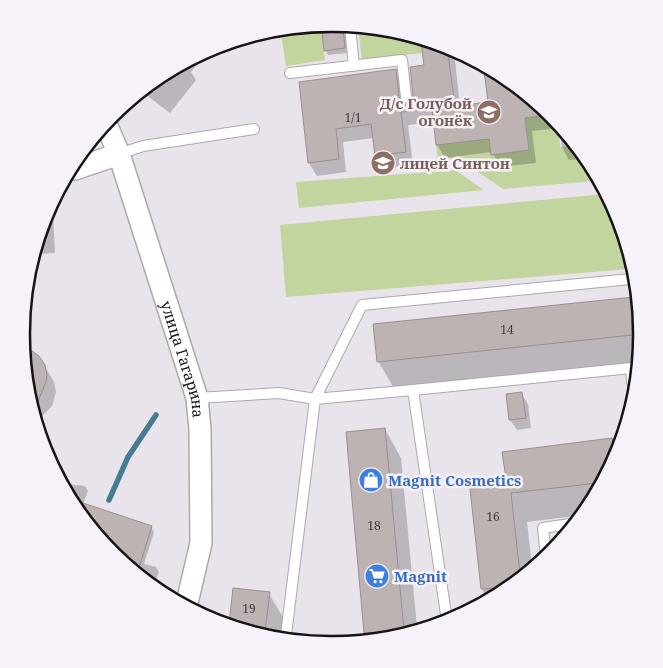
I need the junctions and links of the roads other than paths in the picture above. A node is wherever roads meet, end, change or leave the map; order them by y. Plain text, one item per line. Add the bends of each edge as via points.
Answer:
1 (351, 33) edge
2 (354, 66) junction
3 (290, 73) dead end
4 (406, 97) dead end
5 (254, 129) dead end
6 (109, 131) edge
7 (119, 154) junction
8 (79, 169) edge
9 (628, 279) edge
10 (631, 368) edge
11 (413, 390) junction
12 (197, 398) junction
13 (315, 399) junction
14 (565, 525) edge
15 (545, 547) edge
16 (188, 599) edge
17 (445, 614) edge
18 (286, 632) edge

1 - 2 lane
2 - 3 lane
2 - 4 lane via 402,60
5 - 7 lane via 143,146
6 - 7 street, улица Гагарина
7 - 8 street
7 - 12 street, улица Гагарина
9 - 13 lane via 362,305
10 - 11 lane
11 - 13 lane
11 - 17 lane
12 - 13 lane via 279,393
12 - 16 street, улица Гагарина via 200,542
13 - 18 lane
14 - 15 lane via 544,528

